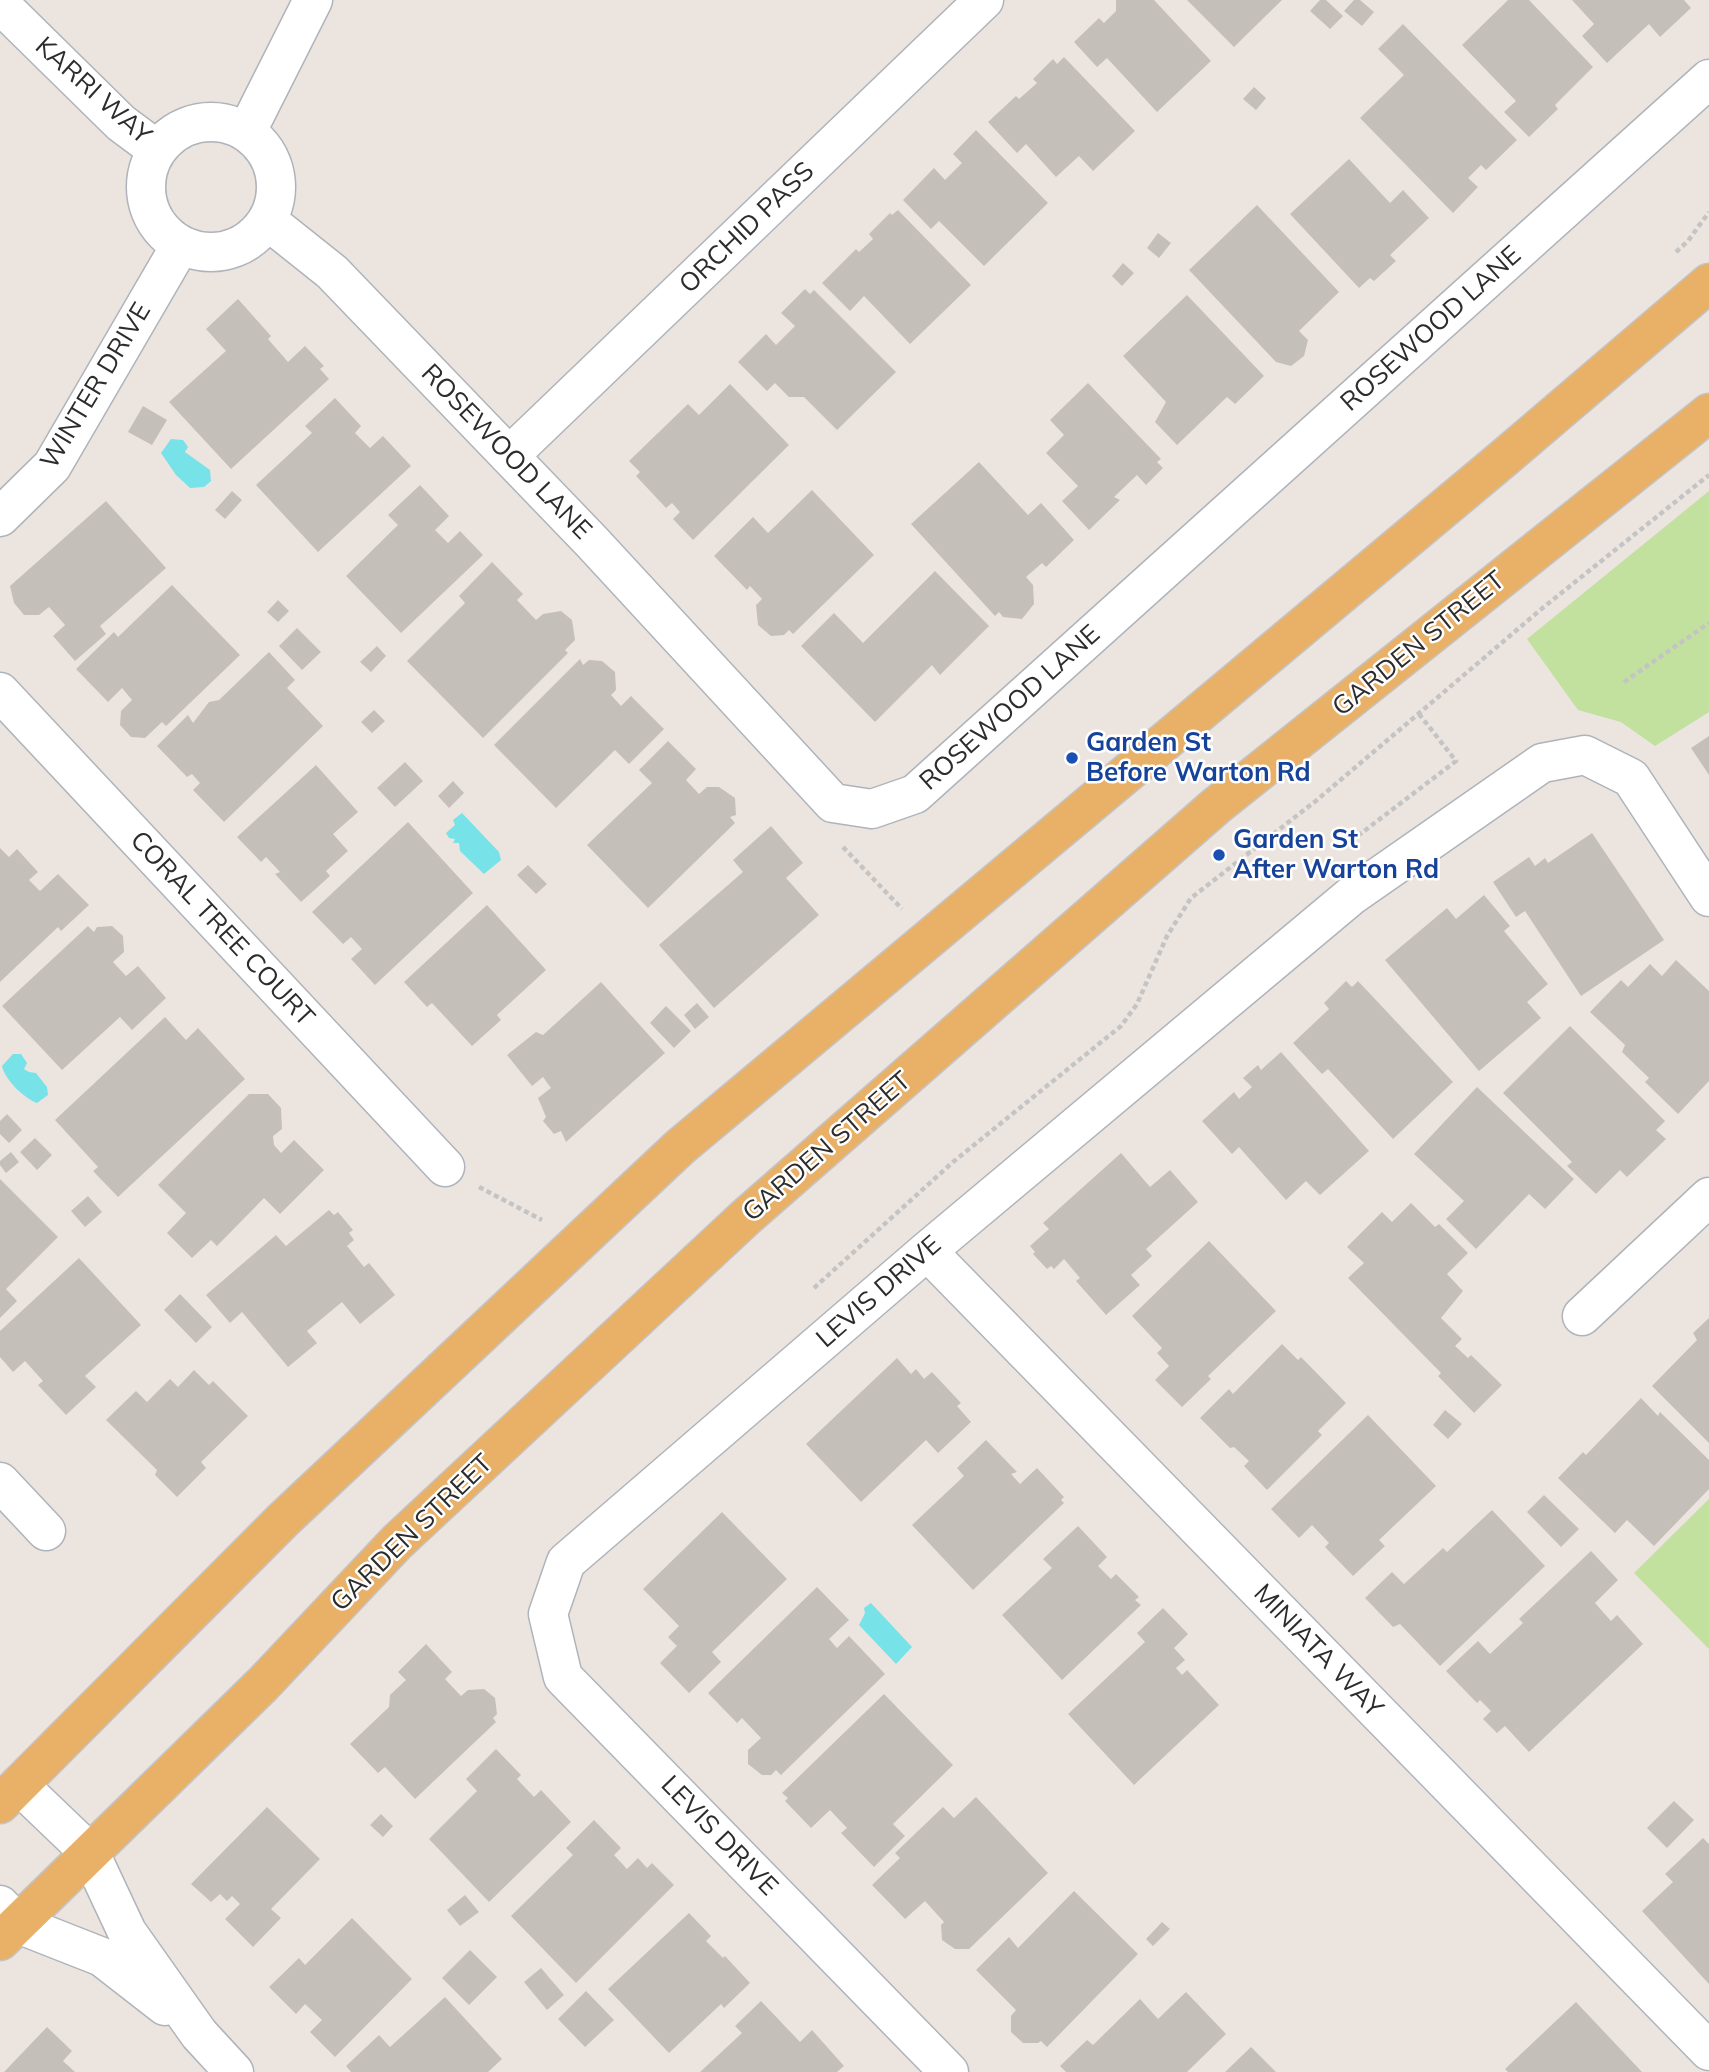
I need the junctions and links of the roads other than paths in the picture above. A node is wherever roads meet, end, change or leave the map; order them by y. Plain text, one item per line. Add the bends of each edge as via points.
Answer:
1 (313, 0) edge
2 (984, 0) edge
3 (0, 4) edge
4 (1709, 79) edge
5 (247, 131) junction
6 (156, 149) junction
7 (268, 221) junction
8 (180, 246) junction
9 (1709, 283) edge
10 (1709, 413) edge
11 (509, 456) junction
12 (0, 517) edge
13 (0, 692) edge
14 (1709, 897) edge
15 (445, 1167) road end
16 (1709, 1197) edge
17 (927, 1251) junction
18 (1582, 1316) dead end
19 (0, 1482) edge
20 (46, 1531) dead end
21 (9, 1794) edge
22 (90, 1853) junction
23 (6, 1923) edge
24 (199, 2034) junction
25 (1709, 2051) edge
26 (234, 2072) edge
27 (949, 2072) edge

1 - 5 street
2 - 11 street, ORCHID PASS
3 - 6 street, KARRI WAY via 121,123
4 - 11 street, ROSEWOOD LANE via 915,794 872,809 833,803
5 - 6 street via 219,121 186,125
5 - 7 street via 270,157 277,188
6 - 8 street via 146,176 152,218
7 - 8 street via 245,245 216,254
7 - 11 street, ROSEWOOD LANE via 332,272
8 - 12 street, WINTER DRIVE via 52,466
9 - 21 main road via 680,1147 283,1520
10 - 22 main road, GARDEN STREET via 1216,806 746,1217 397,1542 263,1684
13 - 15 street, CORAL TREE COURT
14 - 17 street, LEVIS DRIVE via 1631,778 1585,755 1542,763 1351,896
16 - 18 street
17 - 25 street, MINIATA WAY
17 - 27 street, LEVIS DRIVE via 566,1562 548,1614 562,1677
19 - 20 street
21 - 22 street
22 - 23 main road, GARDEN STREET
22 - 24 street via 127,1932
23 - 24 street via 102,1957
24 - 26 street

